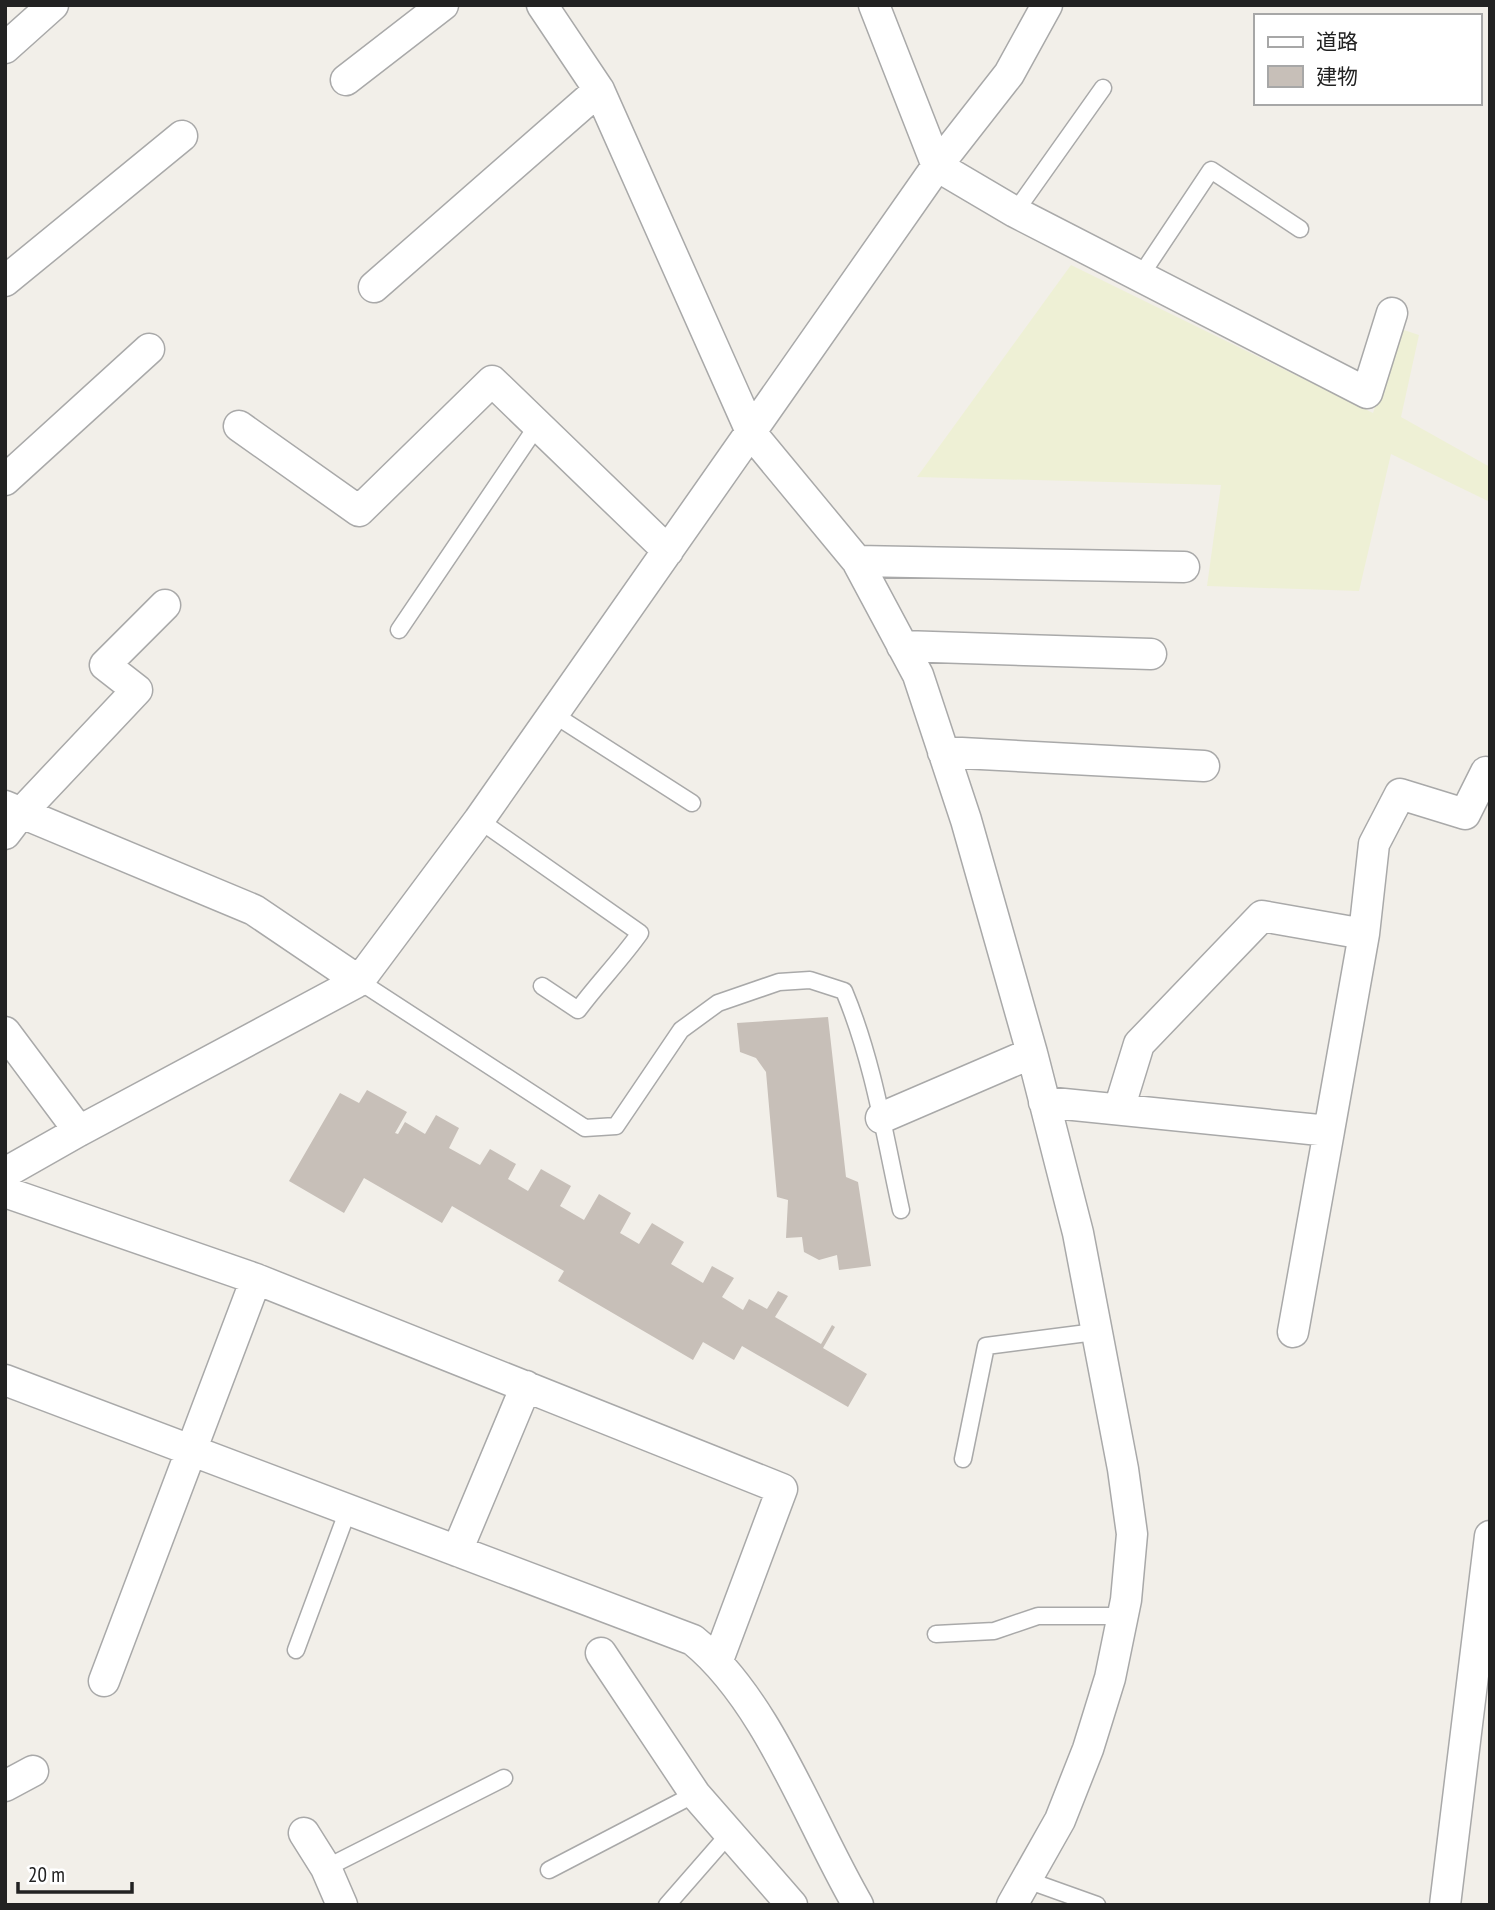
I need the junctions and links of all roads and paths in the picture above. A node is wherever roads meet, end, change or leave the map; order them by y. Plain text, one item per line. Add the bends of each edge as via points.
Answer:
1 (53, 5) edge
2 (443, 5) edge
3 (1047, 5) edge
4 (555, 9) edge
5 (881, 10) edge
6 (5, 48) edge
7 (346, 80) dead end
8 (1103, 88) dead end
9 (599, 90) junction
10 (182, 136) dead end
11 (937, 166) junction
12 (1015, 212) junction
13 (1300, 229) dead end
14 (1141, 275) junction
15 (5, 281) edge
16 (374, 288) dead end
17 (1392, 313) dead end
18 (149, 349) dead end
19 (539, 423) junction
20 (239, 426) dead end
21 (751, 434) junction
22 (5, 480) edge
23 (668, 551) junction
24 (857, 561) junction
25 (1184, 567) dead end
26 (165, 605) dead end
27 (399, 630) dead end
28 (902, 646) junction
29 (1151, 654) dead end
30 (554, 714) junction
31 (943, 752) junction
32 (1204, 766) dead end
33 (1490, 773) edge
34 (692, 803) dead end
35 (10, 818) edge
36 (479, 820) junction
37 (1364, 934) junction
38 (359, 981) junction
39 (542, 986) dead end
40 (5, 1032) edge
41 (1032, 1053) junction
42 (1044, 1102) junction
43 (1119, 1108) junction
44 (881, 1118) junction
45 (79, 1130) junction
46 (1329, 1131) junction
47 (5, 1173) edge
48 (5, 1192) edge
49 (901, 1210) dead end
50 (256, 1279) junction
51 (1094, 1332) junction
52 (1293, 1332) dead end
53 (5, 1380) edge
54 (526, 1386) junction
55 (191, 1450) junction
56 (963, 1458) dead end
57 (348, 1510) junction
58 (1490, 1536) edge
59 (457, 1551) junction
60 (1123, 1616) junction
61 (936, 1634) dead end
62 (296, 1650) dead end
63 (601, 1653) dead end
64 (718, 1660) junction
65 (104, 1681) dead end
66 (1479, 1704) edge
67 (33, 1771) dead end
68 (504, 1778) dead end
69 (5, 1786) edge
70 (695, 1794) junction
71 (304, 1833) dead end
72 (729, 1834) junction
73 (326, 1868) junction
74 (549, 1870) dead end
75 (1020, 1893) edge
76 (783, 1902) edge
77 (342, 1905) edge
78 (667, 1905) edge
79 (858, 1905) edge
80 (1097, 1905) edge
81 (1445, 1905) edge

1 - 6 street
2 - 7 street
3 - 11 street via 1009,74
4 - 9 street
5 - 11 street
8 - 12 lane
9 - 16 street
9 - 21 street
10 - 15 street
11 - 12 street
11 - 21 street
12 - 14 street
13 - 14 lane via 1211,170
14 - 17 street via 1367,393
18 - 22 street
19 - 20 street via 492,381 359,511
19 - 23 street
19 - 27 lane
21 - 23 street
21 - 24 street
23 - 30 street
24 - 25 street
24 - 28 street
26 - 35 street via 104,665 137,690
28 - 29 street
28 - 31 street via 918,675
30 - 34 lane
30 - 36 street
31 - 32 street
31 - 41 street via 967,820
33 - 37 street via 1486,772 1465,814 1399,794 1374,844
35 - 38 street via 254,911
36 - 38 street
36 - 39 lane via 640,933 578,1010
37 - 43 street via 1262,916 1139,1044
37 - 46 street
38 - 44 lane via 585,1128 616,1126 681,1030 718,1003 779,982 810,981 844,991
38 - 45 street
40 - 45 street
41 - 42 street
41 - 44 street
42 - 43 street
42 - 51 street via 1078,1233
43 - 46 street
44 - 49 lane
45 - 47 street
46 - 52 street
48 - 50 street
50 - 54 street
50 - 55 street
51 - 56 lane via 986,1346
51 - 60 street via 1132,1534
53 - 55 street
54 - 59 street
54 - 64 street via 782,1489
55 - 57 street
55 - 65 street
57 - 59 street
57 - 62 lane
58 - 66 street
59 - 64 street via 693,1640
60 - 61 lane via 1038,1616 994,1631
60 - 75 street via 1111,1678 1088,1749 1060,1821
63 - 70 street
64 - 79 street via 750,1701
66 - 81 street
67 - 69 street
68 - 73 lane
70 - 72 street
70 - 74 lane
71 - 73 street
72 - 76 street
72 - 78 lane
73 - 77 street
75 - 80 lane

